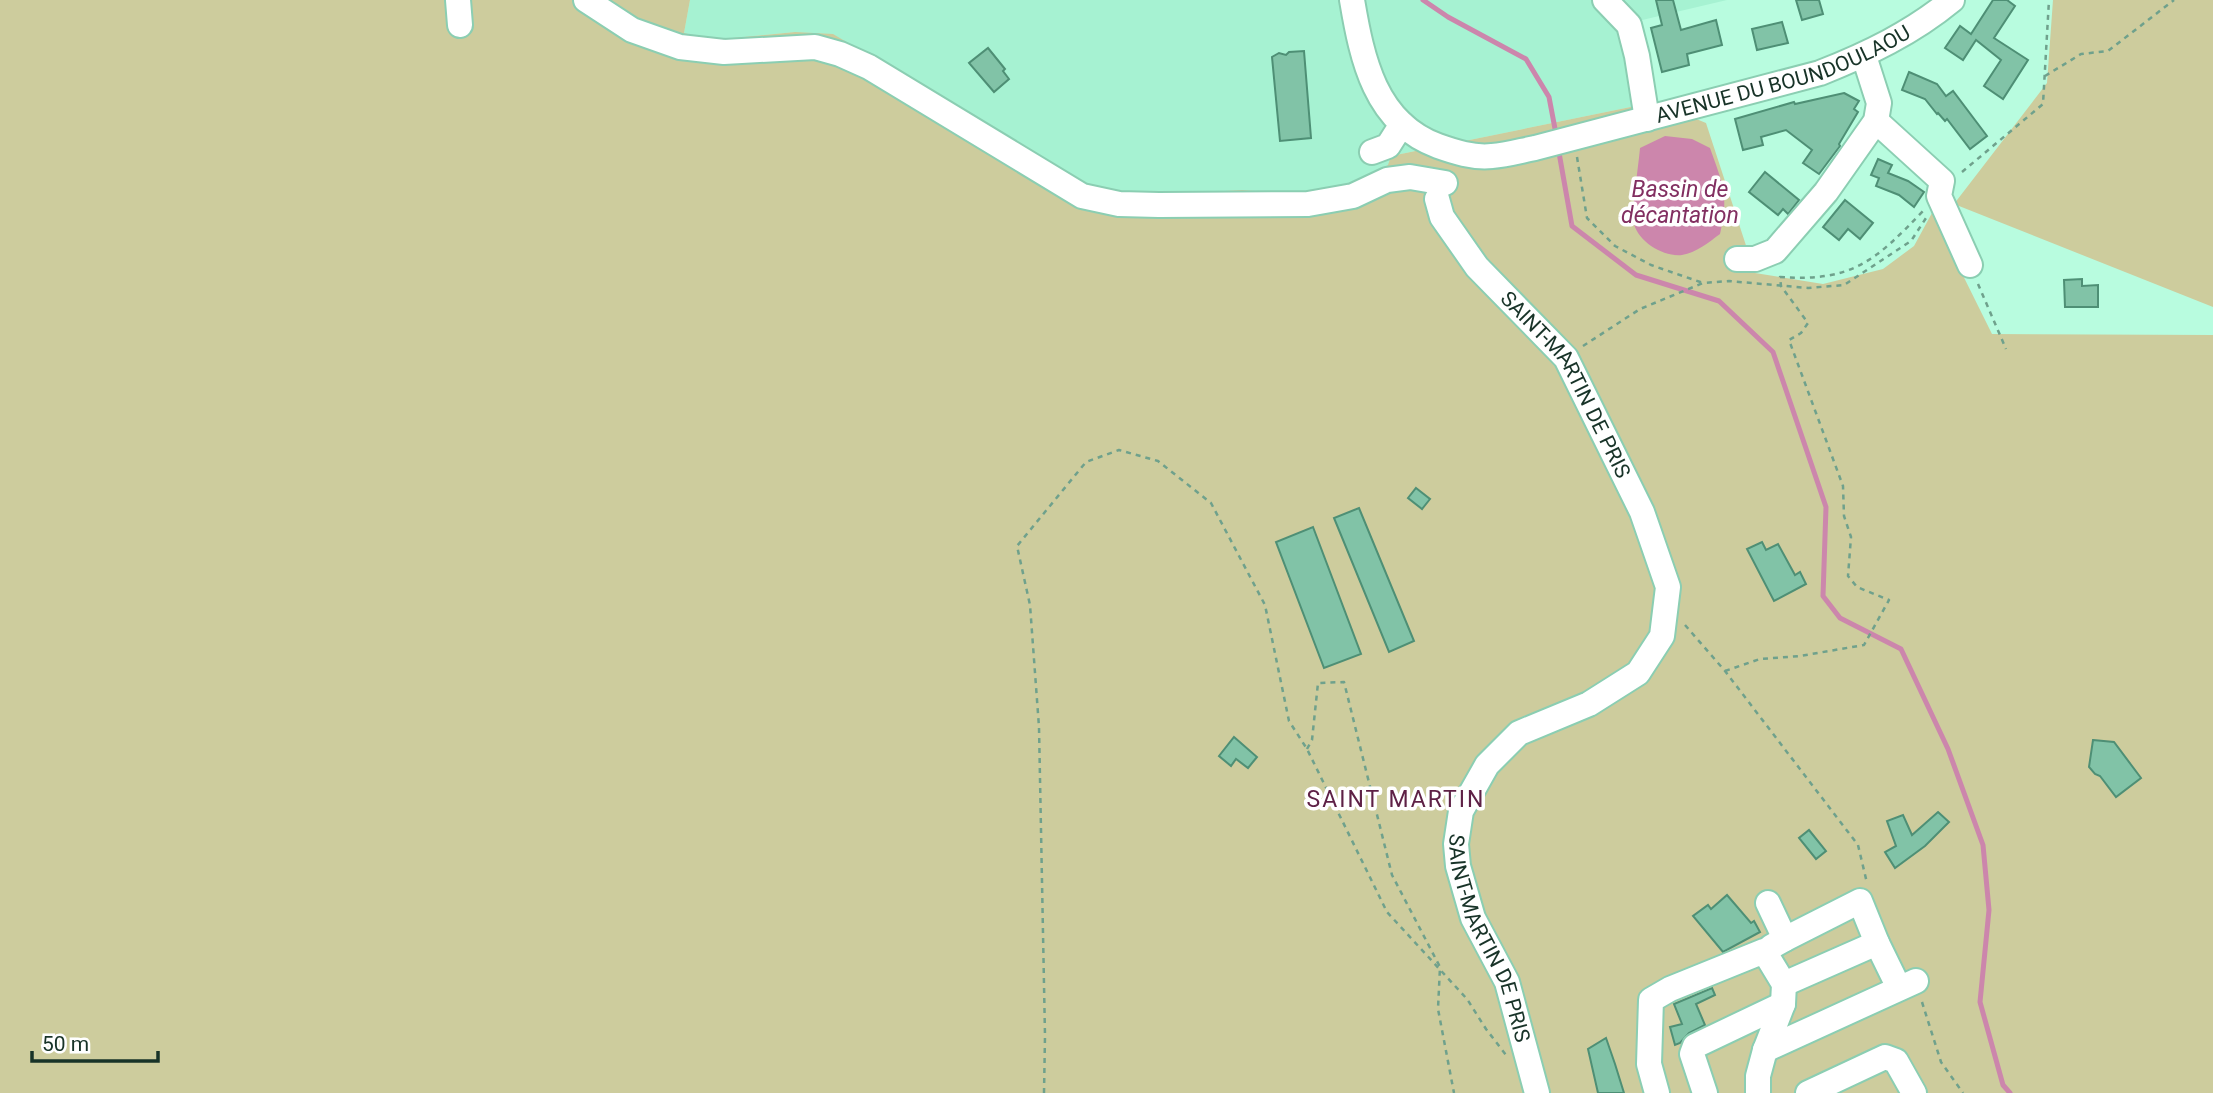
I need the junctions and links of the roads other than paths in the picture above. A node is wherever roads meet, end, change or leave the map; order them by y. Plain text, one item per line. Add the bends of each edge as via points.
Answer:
1 (458, 0) edge
2 (586, 0) edge
3 (1352, 0) edge
4 (1605, 0) edge
5 (1944, 2) edge
6 (460, 25) dead end
7 (1864, 56) junction
8 (1647, 119) junction
9 (1876, 121) junction
10 (1402, 124) junction
11 (1427, 142) junction
12 (1371, 152) dead end
13 (1458, 153) junction
14 (1436, 187) junction
15 (1737, 259) dead end
16 (1970, 265) road end
17 (1768, 903) dead end
18 (1877, 943) junction
19 (1775, 945) junction
20 (1784, 994) junction
21 (1765, 1050) junction
22 (1528, 1058) junction
23 (1538, 1093) edge
24 (1553, 1093) edge
25 (1657, 1093) edge
26 (1705, 1093) edge
27 (1758, 1093) edge
28 (1808, 1093) edge
29 (1914, 1093) edge

1 - 6 street
2 - 14 street via 632,30 680,47 724,52 815,47 840,54 1082,196 1119,204 1308,204 1353,196 1387,180 1410,177
3 - 10 street, AVENUE DU BOUNDOULAOU via 1370,79 1379,98
4 - 8 street via 1629,25
5 - 7 street, AVENUE DU BOUNDOULAOU via 1915,28
7 - 8 street, AVENUE DU BOUNDOULAOU via 1820,73
7 - 9 street via 1879,103
8 - 13 street, AVENUE DU BOUNDOULAOU via 1535,148 1490,156
9 - 15 street via 1826,192 1775,251 1755,259
9 - 16 street via 1941,189
10 - 11 street, AVENUE DU BOUNDOULAOU
10 - 12 street via 1388,146
11 - 13 street, AVENUE DU BOUNDOULAOU
11 - 14 street
13 - 14 street
14 - 22 street, SAINT-MARTIN DE PRIS via 1442,216 1477,267 1566,358 1642,512 1668,587 1662,636 1638,673 1589,704 1519,733 1487,765 1461,811 1458,866 1473,918 1507,982
17 - 19 street
18 - 19 street via 1860,901
18 - 20 street
18 - 21 street via 1908,985
19 - 20 street
19 - 25 street via 1651,1000 1649,1064
20 - 21 street
20 - 26 street via 1695,1046 1692,1054
21 - 27 street
22 - 23 street, SAINT-MARTIN DE PRIS
22 - 24 street via 1546,1076
28 - 29 street via 1885,1057 1896,1060

